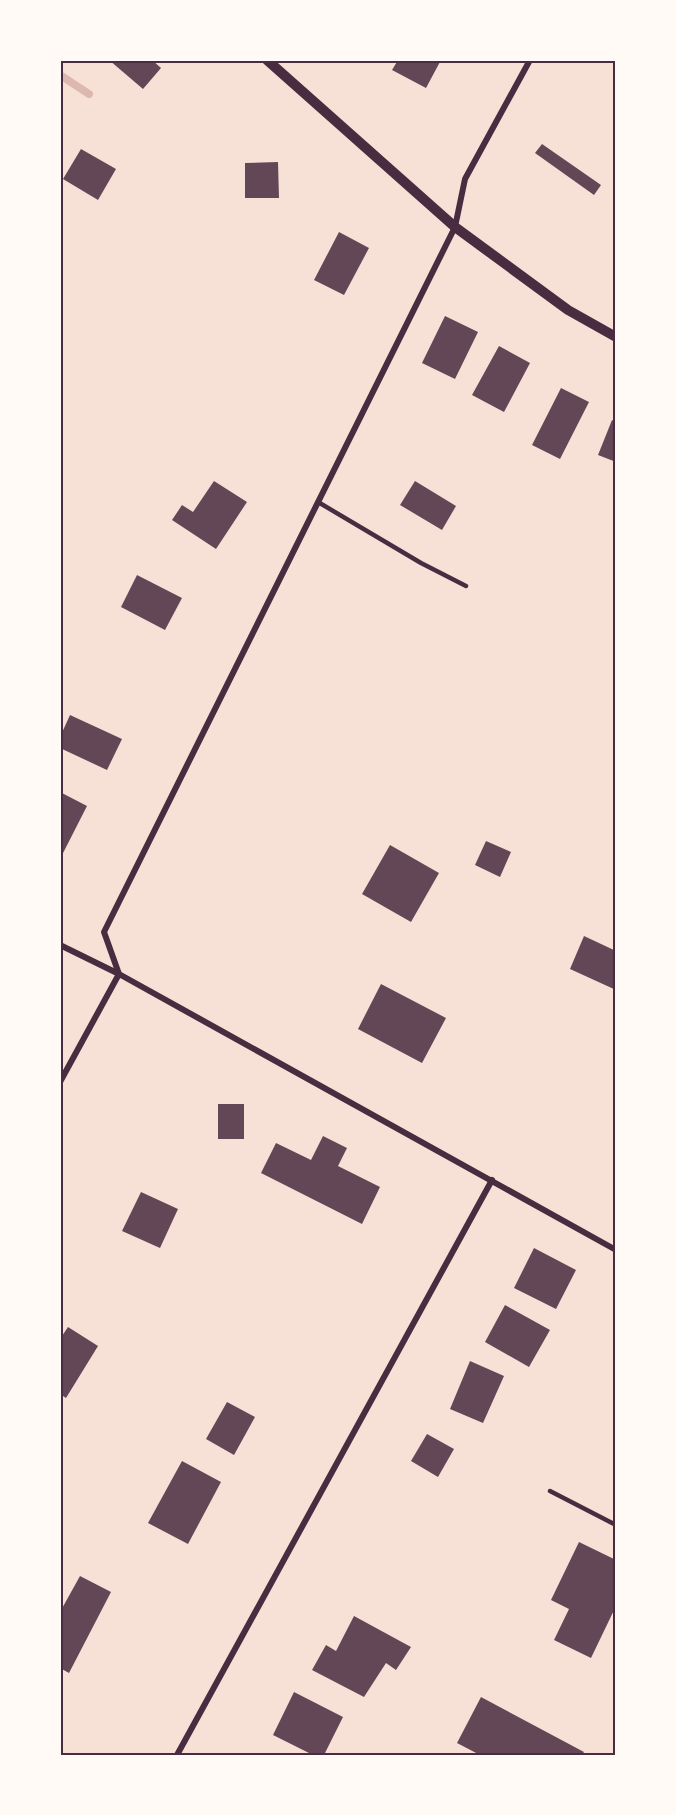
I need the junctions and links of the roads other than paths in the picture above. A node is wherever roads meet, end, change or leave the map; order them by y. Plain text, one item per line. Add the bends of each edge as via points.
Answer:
1 (267, 60) edge
2 (530, 60) edge
3 (455, 227) junction
4 (616, 337) edge
5 (318, 502) junction
6 (466, 586) dead end
7 (60, 945) edge
8 (119, 974) junction
9 (60, 1082) edge
10 (492, 1180) junction
11 (616, 1250) edge
12 (550, 1491) dead end
13 (616, 1525) edge
14 (177, 1755) edge

1 - 3 street
2 - 3 street via 465,179
3 - 4 street via 568,310
3 - 5 street
5 - 6 lane
5 - 8 street via 104,932
7 - 8 street
8 - 9 street
8 - 10 street
10 - 11 street
10 - 14 street
12 - 13 lane

